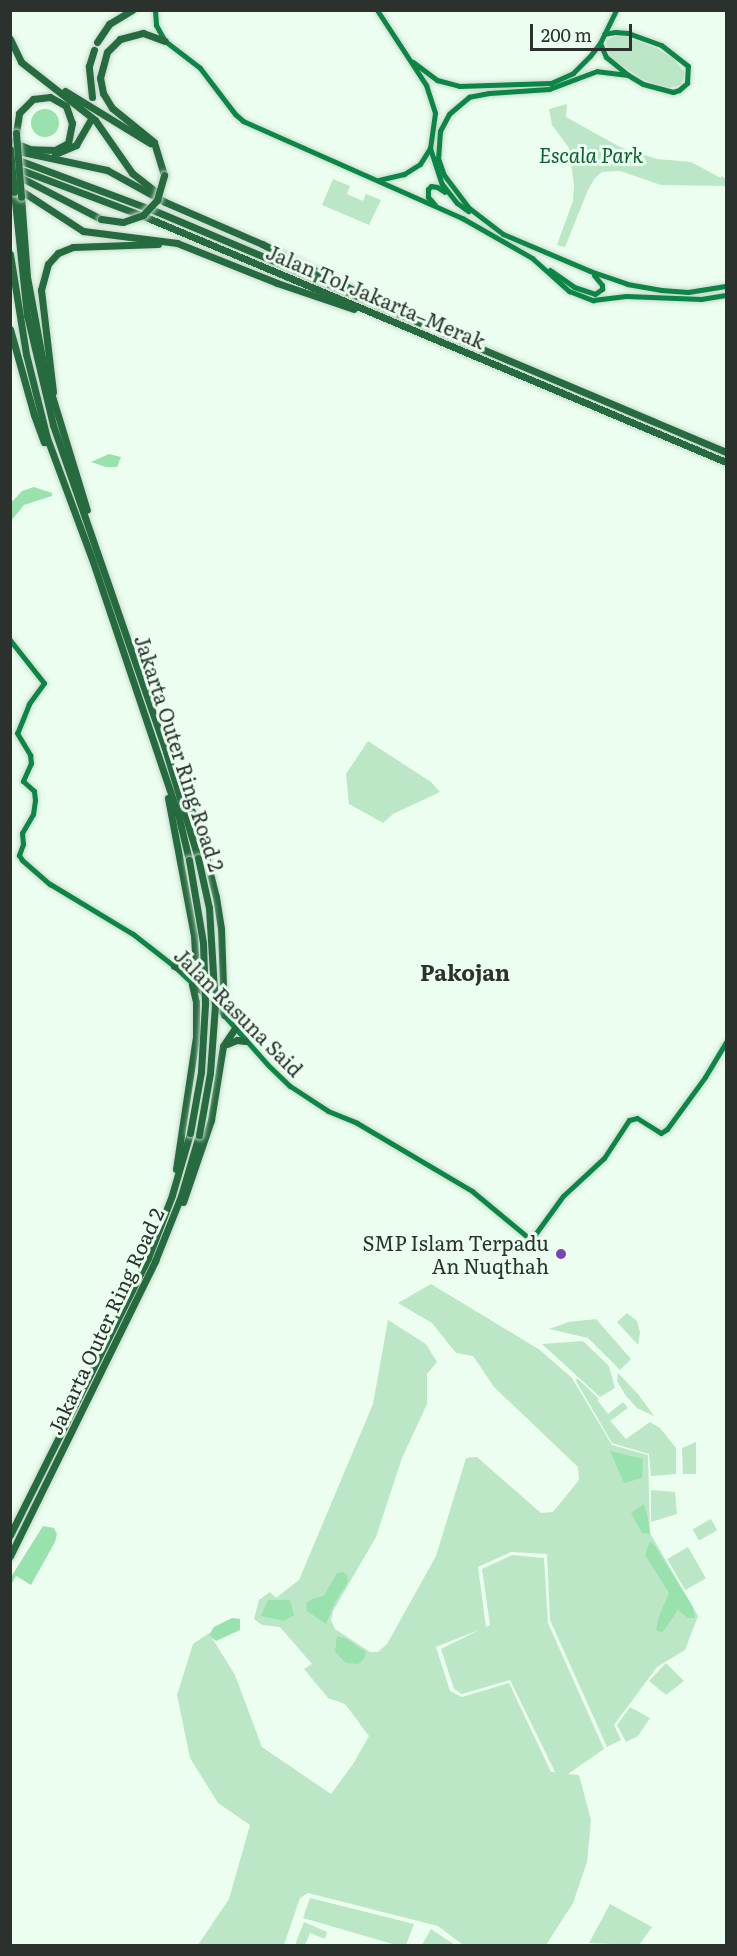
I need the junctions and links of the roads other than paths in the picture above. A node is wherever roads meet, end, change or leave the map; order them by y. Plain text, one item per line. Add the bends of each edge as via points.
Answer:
1 (132, 10) edge
2 (155, 10) edge
3 (377, 10) edge
4 (616, 10) edge
5 (604, 34) junction
6 (10, 39) edge
7 (165, 41) junction
8 (97, 42) dead end
9 (600, 43) junction
10 (94, 50) dead end
11 (413, 62) junction
12 (38, 75) junction
13 (628, 75) junction
14 (92, 97) dead end
15 (90, 121) dead end
16 (10, 141) edge
17 (430, 148) junction
18 (10, 149) edge
19 (30, 149) junction
20 (160, 154) junction
21 (10, 158) edge
22 (10, 166) edge
23 (10, 173) edge
24 (376, 180) junction
25 (10, 184) edge
26 (457, 204) junction
27 (444, 210) junction
28 (197, 216) junction
29 (480, 219) junction
30 (190, 247) junction
31 (10, 254) edge
32 (546, 268) junction
33 (590, 271) junction
34 (726, 286) edge
35 (726, 295) edge
36 (383, 307) junction
37 (386, 318) junction
38 (10, 329) edge
39 (53, 400) junction
40 (726, 452) edge
41 (726, 462) edge
42 (63, 483) junction
43 (92, 536) junction
44 (10, 640) edge
45 (166, 752) junction
46 (161, 766) junction
47 (196, 958) junction
48 (174, 966) junction
49 (194, 986) junction
50 (204, 996) junction
51 (224, 997) junction
52 (196, 1002) junction
53 (214, 1004) junction
54 (224, 1015) junction
55 (235, 1028) junction
56 (245, 1041) junction
57 (726, 1041) edge
58 (222, 1051) junction
59 (172, 1196) junction
60 (165, 1238) junction
61 (10, 1535) edge
62 (10, 1556) edge

1 - 8 highway via 112,22
2 - 7 main road via 156,25
3 - 11 main road
4 - 5 main road
5 - 9 main road
5 - 13 main road via 620,32 645,38 684,62 688,69 687,83 668,92
6 - 12 highway via 19,59
7 - 20 highway via 143,33 120,39 107,52 100,78 109,104 146,133
7 - 24 main road via 200,68 238,117
9 - 11 main road via 568,75 528,86 459,86 437,80
9 - 13 main road via 603,54
10 - 14 highway via 89,66
11 - 17 main road via 435,105
12 - 20 highway via 142,136
12 - 28 highway via 98,122 138,179
13 - 29 main road via 591,72 549,89 482,94 456,106 440,132 438,158 449,184
15 - 19 highway via 81,140 70,149 51,154
16 - 19 highway
17 - 24 main road via 412,170
17 - 26 main road via 438,178
18 - 28 highway via 103,169
18 - 43 highway, Jakarta Outer Ring Road 2, bridge via 21,282 34,353 52,425
19 - 39 highway, bridge via 55,150 68,143 72,123 66,106 50,97 33,99 19,113 16,133 29,288
20 - 23 highway, bridge via 164,175 157,200 143,215 123,222 101,219
21 - 36 highway, Jalan Tol Jakarta–Merak via 153,210
22 - 37 highway, Jalan Tol Jakarta–Merak via 148,218
24 - 27 main road
25 - 30 highway via 83,231 157,239
26 - 27 main road via 432,186 428,197
26 - 29 main road
27 - 32 main road
28 - 36 highway via 262,244
29 - 33 main road via 512,239
30 - 37 highway via 319,298
30 - 39 highway via 87,244 65,249 52,258 40,290
31 - 42 highway, Jakarta Outer Ring Road 2 via 28,363
32 - 33 main road via 573,287 595,294 602,285
32 - 35 main road via 568,291 593,300 626,296 701,299
33 - 34 main road via 661,290 688,292
36 - 40 highway, Jalan Tol Jakarta–Merak
37 - 41 highway, Jalan Tol Jakarta–Merak
38 - 42 highway via 37,425
39 - 43 highway
42 - 46 highway, Jakarta Outer Ring Road 2
43 - 45 highway, Jakarta Outer Ring Road 2
44 - 48 main road, Jalan Rasuna Said via 44,683 29,704 17,733 30,754 31,763 23,781 34,791 35,800 33,814 22,833 19,855 50,884 134,934
45 - 51 highway via 200,833 216,897
45 - 60 highway, Jakarta Outer Ring Road 2, bridge via 209,908 214,1005 210,1073 199,1135
46 - 47 highway
46 - 59 highway, Jakarta Outer Ring Road 2, bridge via 189,860 203,943 205,994 201,1072 190,1133
47 - 48 highway via 190,970
47 - 49 highway
48 - 49 main road, Jalan Rasuna Said
49 - 50 main road, Jalan Rasuna Said
49 - 52 highway
50 - 52 highway
50 - 53 main road, Jalan Rasuna Said
51 - 53 highway via 221,1004
51 - 54 highway
52 - 59 highway via 196,1037
53 - 54 main road, Jalan Rasuna Said
54 - 55 main road, Jalan Rasuna Said
55 - 56 main road, Jalan Rasuna Said
55 - 58 highway
56 - 57 main road, Jalan Rasuna Said via 290,1086 472,1191 531,1240 563,1196 604,1158 629,1120 637,1118 661,1133 667,1129
56 - 58 highway via 232,1041
58 - 60 highway via 206,1142
59 - 61 highway, Jakarta Outer Ring Road 2 via 148,1258
60 - 62 highway, Jakarta Outer Ring Road 2

